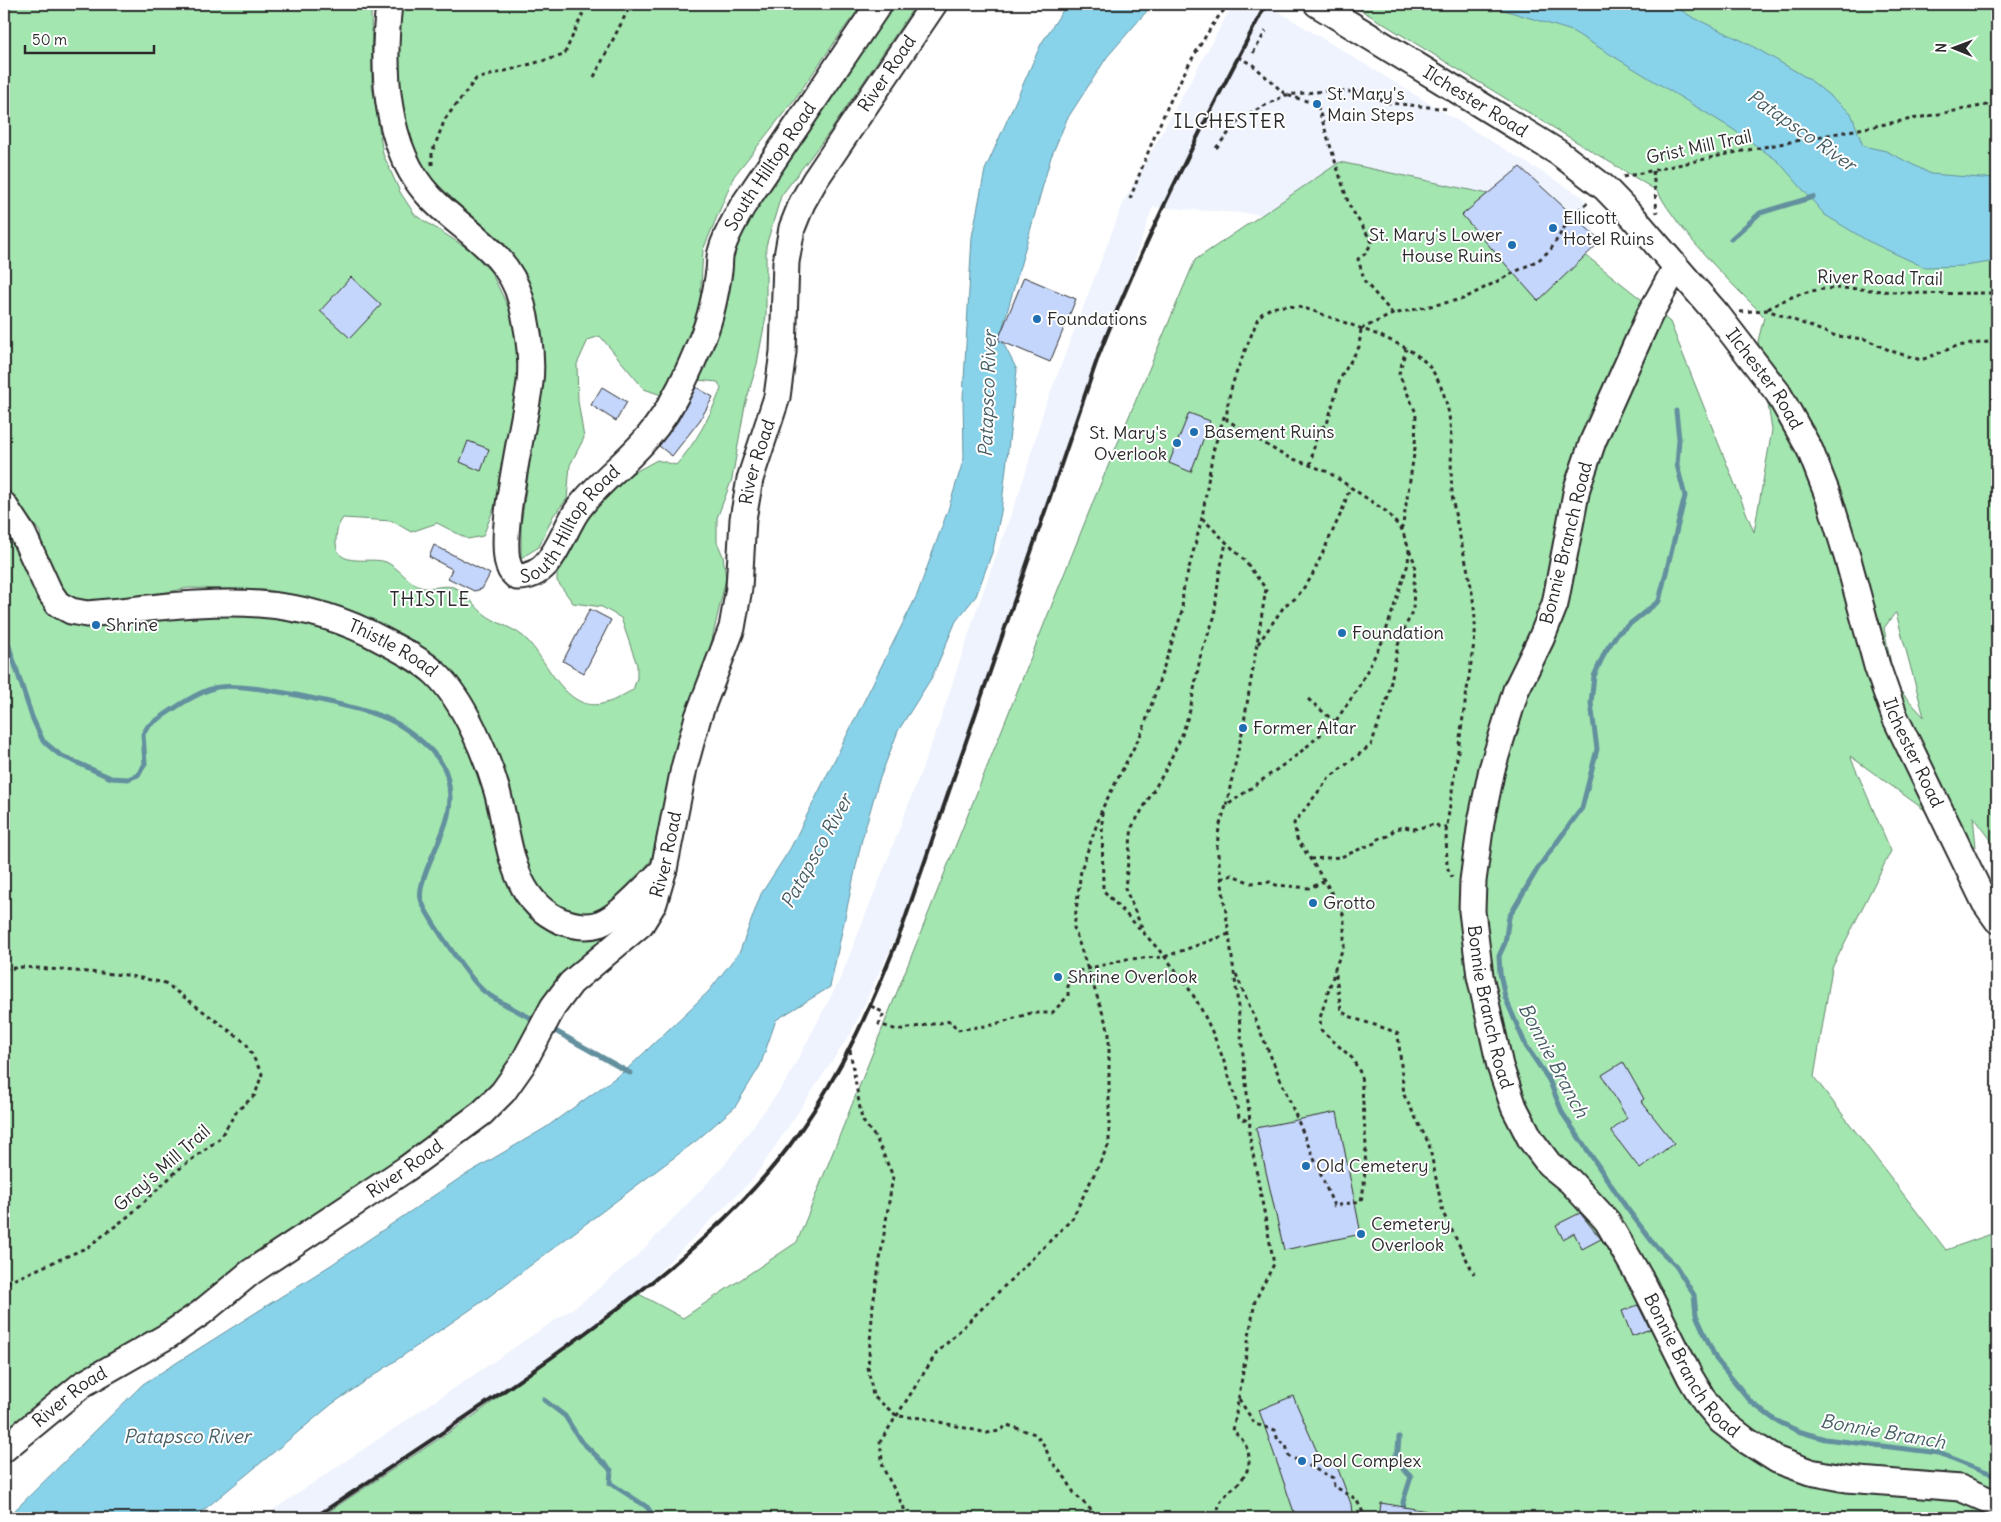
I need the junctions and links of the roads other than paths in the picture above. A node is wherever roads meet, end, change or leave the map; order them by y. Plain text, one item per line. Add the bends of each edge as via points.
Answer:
1 (389, 4) edge
2 (879, 4) edge
3 (934, 4) edge
4 (1317, 4) edge
5 (1676, 267) junction
6 (4, 505) edge
7 (664, 869) junction
8 (1997, 920) edge
9 (4, 1449) edge
10 (1997, 1504) edge

1 - 2 street, South Hilltop Road via 385,35 398,148 410,173 431,198 479,238 509,270 521,298 531,348 530,381 506,539 510,569 517,578 527,578 543,567 555,553 578,509 649,436 666,413 705,331 714,298 720,253 729,230
3 - 7 street, River Road via 815,180 792,228 786,262 783,352 777,398 750,479 732,628 684,768
4 - 5 street, Ilchester Road via 1559,153 1598,194 1633,217
5 - 8 street, Ilchester Road via 1778,393 1810,450 1830,501 1877,666 1895,717 1976,885
5 - 10 street, Bonnie Branch Road via 1649,316 1593,441 1577,488 1555,604 1516,690 1492,769 1481,822 1472,906 1474,941 1489,1025 1514,1107 1531,1140 1549,1164 1570,1181 1607,1221 1644,1285 1690,1377 1721,1422 1777,1460 1810,1472 1847,1479 1960,1488
6 - 7 street, Thistle Road via 23,534 49,591 58,604 71,611 88,614 195,603 292,606 332,617 409,654 436,675 456,699 471,726 497,791 515,868 524,888 551,917 568,924 599,924 618,912
7 - 9 street, River Road via 654,903 641,924 571,983 503,1092 482,1113 443,1144 282,1251 169,1335 84,1384

